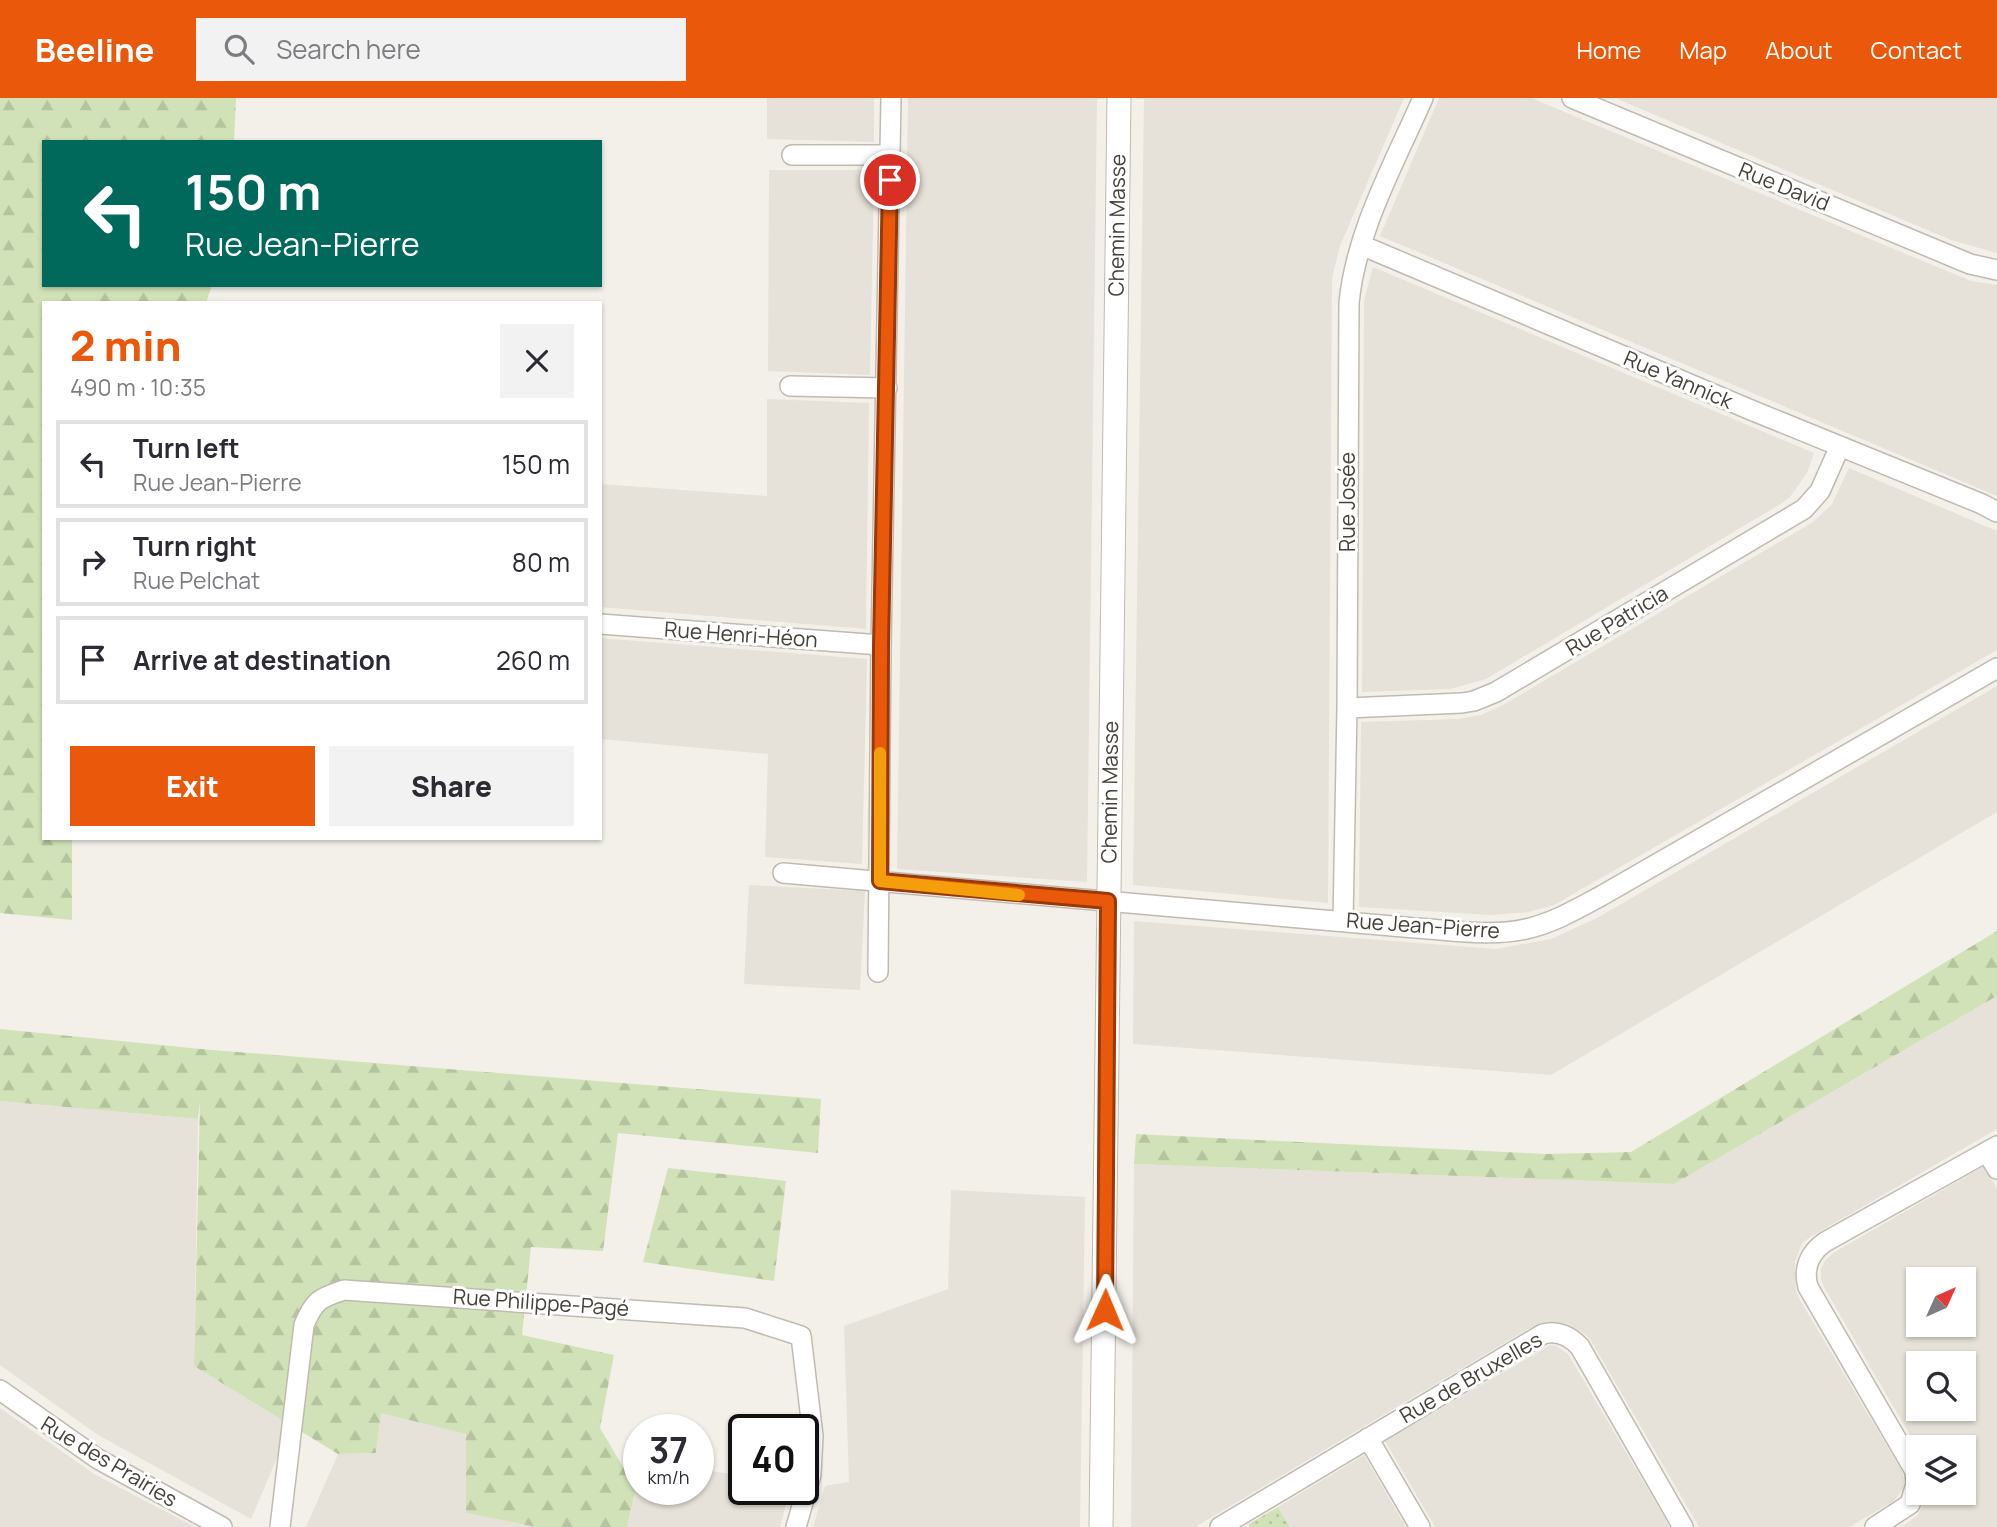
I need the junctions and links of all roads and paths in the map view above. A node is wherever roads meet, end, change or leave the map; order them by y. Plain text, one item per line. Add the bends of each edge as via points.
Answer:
1 (891, 98) edge
2 (1119, 98) edge
3 (1423, 98) edge
4 (1572, 98) edge
5 (792, 155) dead end
6 (890, 155) junction
7 (1361, 245) junction
8 (1997, 270) edge
9 (790, 387) dead end
10 (887, 388) junction
11 (1840, 446) junction
12 (1997, 512) edge
13 (602, 624) edge
14 (881, 646) junction
15 (1997, 668) edge
16 (1347, 708) junction
17 (783, 873) dead end
18 (880, 881) junction
19 (1108, 901) junction
20 (1343, 921) junction
21 (878, 972) dead end
22 (1994, 1155) edge
23 (0, 1390) edge
24 (1368, 1438) junction
25 (222, 1527) edge
26 (280, 1527) edge
27 (796, 1527) edge
28 (1101, 1527) edge
29 (1220, 1527) edge
30 (1420, 1527) edge
31 (1683, 1527) edge
32 (1875, 1527) edge

1 - 6 street
2 - 19 street, Chemin Masse
3 - 7 street, Rue Josée
4 - 8 street, Rue David via 1970,264
5 - 6 street
6 - 10 street
7 - 11 street, Rue Yannick
7 - 16 street, Rue Josée via 1349,303
9 - 10 street
10 - 14 street
11 - 12 street, Rue Yannick
11 - 16 street, Rue Patricia via 1820,491 1804,509 1496,692 1462,703
13 - 14 street, Rue Henri-Héon
14 - 18 street
15 - 20 street, Rue Jean-Pierre via 1558,919 1503,932
16 - 20 street, Rue Josée
17 - 18 street, Rue Jean-Pierre
18 - 19 street, Rue Jean-Pierre
18 - 21 street
19 - 20 street, Rue Jean-Pierre
19 - 28 street, Chemin Masse
22 - 32 street via 1825,1242 1807,1263 1808,1287 1915,1471 1910,1504
23 - 25 street, Rue des Prairies via 98,1459
24 - 29 street, Rue de Bruxelles
24 - 30 street
24 - 31 street, Rue de Bruxelles via 1544,1334 1561,1334 1580,1347
26 - 27 street, Rue Philippe-Pagé via 304,1325 312,1306 344,1290 745,1318 801,1336 813,1436 811,1475

